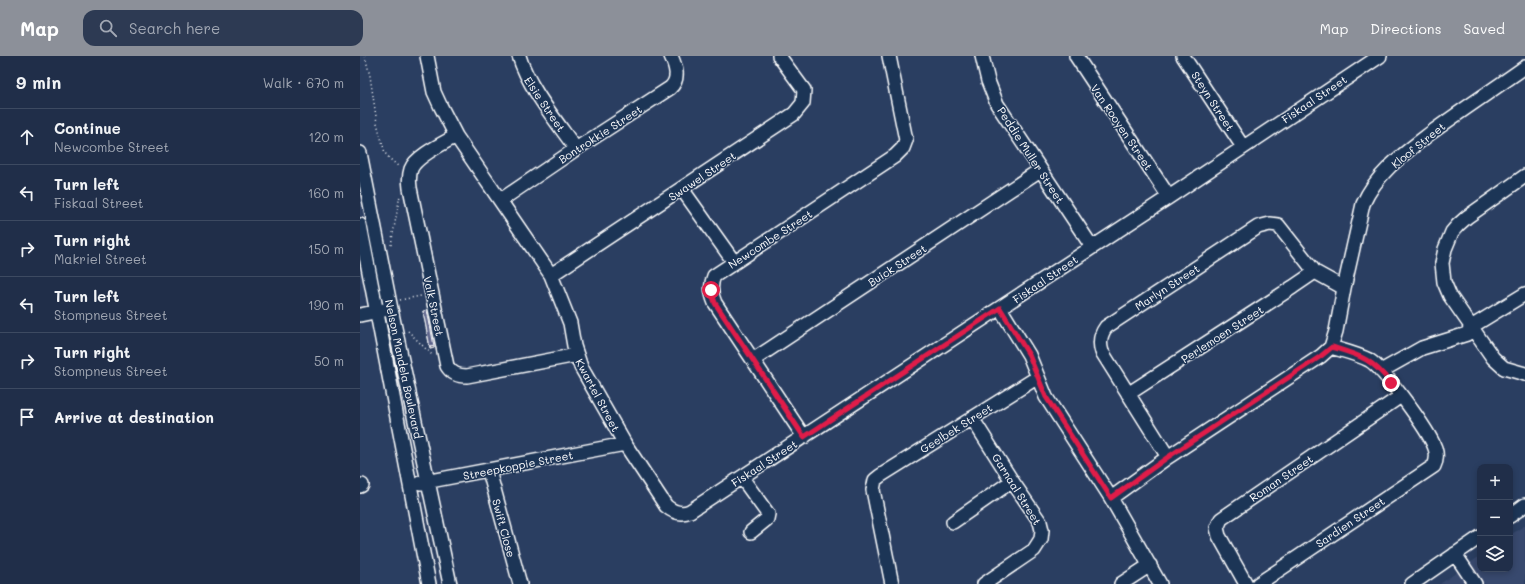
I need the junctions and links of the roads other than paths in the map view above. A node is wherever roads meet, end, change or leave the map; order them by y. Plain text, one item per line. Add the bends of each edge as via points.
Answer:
1 (427, 56) edge
2 (519, 56) edge
3 (671, 56) edge
4 (779, 56) edge
5 (889, 56) edge
6 (982, 56) edge
7 (1076, 56) edge
8 (1183, 56) edge
9 (1380, 56) edge
10 (1525, 68) edge
11 (456, 136) junction
12 (1243, 147) junction
13 (576, 149) junction
14 (360, 153) edge
15 (1040, 170) junction
16 (1525, 176) edge
17 (682, 189) junction
18 (1169, 197) junction
19 (501, 200) junction
20 (360, 225) edge
21 (1092, 247) junction
22 (734, 262) junction
23 (1315, 272) junction
24 (551, 275) junction
25 (1344, 288) junction
26 (1525, 294) edge
27 (394, 305) junction
28 (1000, 308) junction
29 (376, 311) junction
30 (360, 315) edge
31 (1471, 327) junction
32 (1332, 347) junction
33 (577, 355) junction
34 (753, 360) junction
35 (1381, 371) junction
36 (1525, 374) edge
37 (1038, 377) junction
38 (1128, 394) junction
39 (1401, 396) junction
40 (972, 418) junction
41 (804, 437) junction
42 (625, 444) junction
43 (1168, 457) junction
44 (489, 471) junction
45 (742, 478) junction
46 (1012, 481) junction
47 (428, 482) junction
48 (410, 485) junction
49 (1111, 498) junction
50 (1525, 505) edge
51 (666, 506) joint
52 (1513, 514) edge
53 (953, 522) dead end
54 (751, 532) dead end
55 (1477, 539) edge
56 (1455, 554) junction
57 (1150, 565) junction
58 (430, 584) edge
59 (450, 584) edge
60 (520, 584) edge
61 (892, 584) edge
62 (984, 584) edge
63 (1121, 584) edge
64 (1160, 584) edge
65 (1246, 584) edge
66 (1258, 584) edge
67 (1412, 584) edge
68 (1475, 584) edge

1 - 11 street, Kwartel Street via 434,92
2 - 13 street, Elsie Street via 532,84
3 - 13 street, Bontrokkie Street via 676,68 673,85
4 - 17 street, Swawel Street via 804,90 800,108
5 - 22 street, Newcombe Street via 906,140 903,148 895,156
6 - 15 street, Peddie Muller Street via 988,82 998,104
7 - 18 street, Van Rooyen Street
8 - 12 street, Steyn Street
9 - 12 street, Fiskaal Street
10 - 25 street, Kloof Street via 1400,156 1377,180 1363,204
11 - 19 street, Kwartel Street
11 - 33 street, Valk Street via 420,158 410,173 410,188 447,366 453,374 467,376
12 - 18 street, Fiskaal Street
13 - 19 street, Bontrokkie Street
14 - 27 street, Nelson Mandela Boulevard
15 - 21 street, Peddie Muller Street
15 - 34 street, Buick Street
16 - 31 street via 1467,217 1452,232 1445,249 1442,263 1444,282 1450,296
17 - 22 street
17 - 24 street, Swawel Street
18 - 21 street, Fiskaal Street
19 - 24 street, Kwartel Street
20 - 29 street, Nelson Mandela Boulevard
21 - 28 street, Fiskaal Street
22 - 34 street, Newcombe Street via 714,276 711,284 712,296
23 - 25 street, Marlyn Street
23 - 38 street, Perlemoen Street
23 - 38 street, Marlyn Street via 1278,225 1258,227 1106,327 1100,340 1102,352
24 - 33 street, Kwartel Street via 570,323
25 - 32 street, Kloof Street
26 - 31 street
27 - 29 street
27 - 47 street, Nelson Mandela Boulevard
28 - 37 street via 1025,347
28 - 41 street, Fiskaal Street
29 - 30 street
29 - 48 street, Nelson Mandela Boulevard
31 - 35 street via 1466,334 1422,348
31 - 36 street via 1493,358 1504,368
32 - 35 street via 1370,361
32 - 43 street
33 - 42 street, Kwartel Street via 590,384
34 - 41 street, Newcombe Street
35 - 39 street
37 - 40 street, Geelbek Street
37 - 49 street via 1053,410
38 - 43 street, Marlyn Street
39 - 65 street, Roman Street via 1221,519 1217,528 1219,536
39 - 66 street, Sardien Street via 1431,440 1436,452 1434,466
40 - 46 street, Garnaal Street
40 - 61 street, Geelbek Street via 875,480 873,490
41 - 45 street, Fiskaal Street
42 - 44 street, Streepkoppie Street
42 - 51 street, Kwartel Street
43 - 49 street
44 - 47 street, Streepkoppie Street
44 - 60 street, Swift Close
45 - 51 street, Fiskaal Street via 688,512 677,512
45 - 54 street via 768,514 768,519
46 - 53 street
46 - 62 street, Garnaal Street via 1040,522 1041,539 1034,550
47 - 48 street, Streepkoppie Street
47 - 59 street, Nelson Mandela Boulevard
48 - 58 street, Nelson Mandela Boulevard
49 - 57 street
50 - 52 street
55 - 56 street
56 - 67 street
56 - 68 street
57 - 63 street
57 - 64 street

